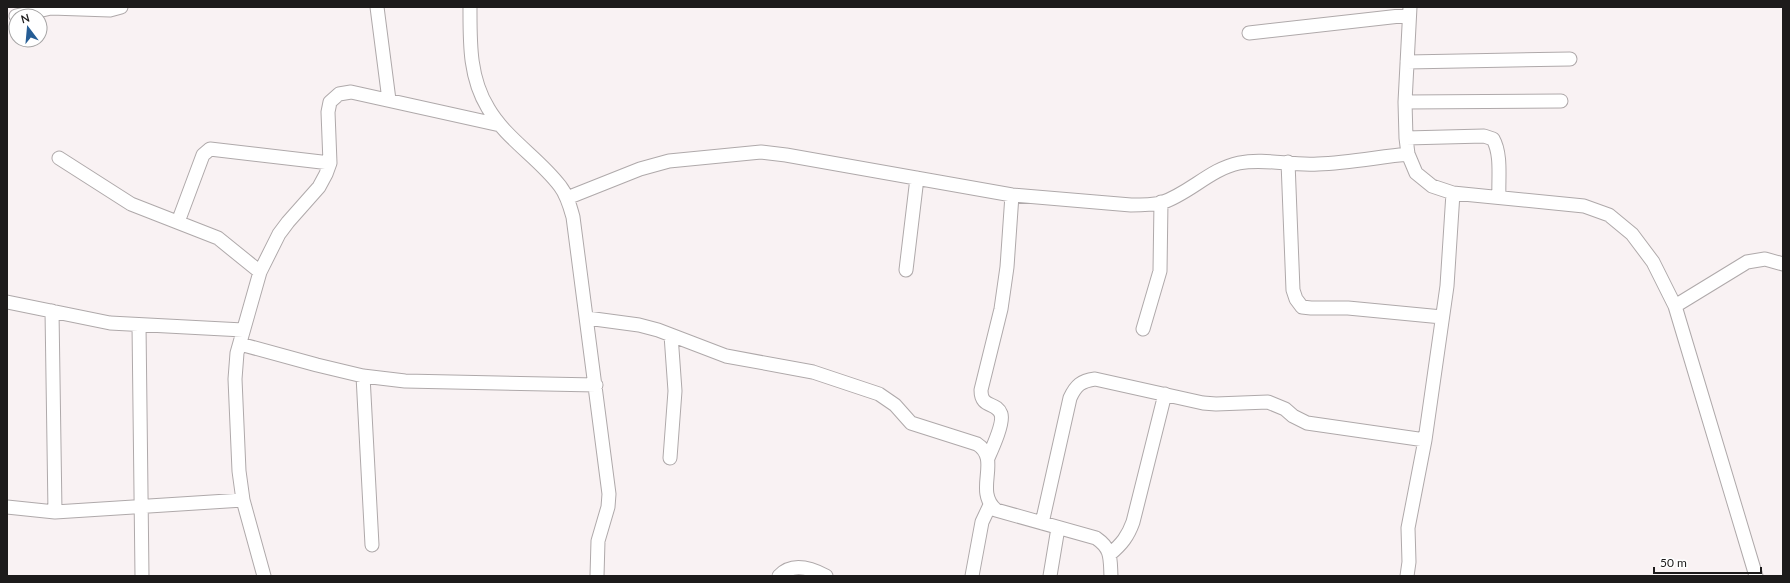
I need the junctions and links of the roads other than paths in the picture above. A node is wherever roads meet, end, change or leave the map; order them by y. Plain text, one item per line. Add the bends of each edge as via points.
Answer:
1 (121, 7) edge
2 (377, 7) edge
3 (470, 7) edge
4 (48, 9) edge
5 (1410, 11) edge
6 (1249, 33) dead end
7 (1570, 59) dead end
8 (1407, 62) junction
9 (389, 100) junction
10 (1561, 101) dead end
11 (1405, 102) junction
12 (500, 125) junction
13 (1406, 138) junction
14 (1408, 154) junction
15 (59, 158) dead end
16 (1288, 162) junction
17 (330, 163) junction
18 (917, 178) junction
19 (1453, 193) junction
20 (1012, 195) junction
21 (1498, 197) junction
22 (567, 198) junction
23 (1161, 202) junction
24 (178, 222) junction
25 (1783, 264) edge
26 (906, 270) dead end
27 (260, 272) junction
28 (7, 302) edge
29 (1675, 306) junction
30 (52, 311) junction
31 (1442, 317) junction
32 (587, 318) junction
33 (139, 325) junction
34 (1143, 329) dead end
35 (243, 330) junction
36 (671, 335) junction
37 (240, 344) junction
38 (363, 376) junction
39 (596, 386) junction
40 (1165, 394) junction
41 (1425, 440) junction
42 (670, 458) dead end
43 (988, 458) junction
44 (243, 500) junction
45 (990, 505) junction
46 (7, 507) edge
47 (142, 507) junction
48 (55, 512) junction
49 (1042, 523) junction
50 (1058, 528) junction
51 (372, 545) dead end
52 (1110, 554) junction
53 (142, 576) edge
54 (264, 576) edge
55 (597, 576) edge
56 (779, 576) edge
57 (826, 576) edge
58 (972, 576) edge
59 (1050, 576) edge
60 (1112, 576) edge
61 (1406, 576) edge
62 (1756, 576) edge

1 - 4 street via 110,10
2 - 9 street
3 - 12 street via 473,72 488,108
5 - 6 street
5 - 8 street
7 - 8 street
8 - 11 street
9 - 12 street
9 - 17 street via 351,92 339,94 330,102
10 - 11 street
11 - 13 street
12 - 22 street via 560,186
13 - 14 street
13 - 21 street via 1484,136 1493,139 1498,153
14 - 16 street via 1318,164
14 - 19 street via 1416,173 1432,186
15 - 24 street via 131,204
16 - 23 street via 1240,163 1227,166
16 - 31 street via 1293,290 1302,306
17 - 24 street via 210,149 203,156
17 - 27 street via 319,187 279,234
18 - 20 street
18 - 22 street via 761,152 669,161 640,169
18 - 26 street
19 - 21 street
19 - 31 street via 1447,286
20 - 23 street via 1131,205
20 - 43 street via 1001,309 981,390 981,397 985,403 1001,413 1002,421
21 - 29 street via 1584,206 1609,215 1632,234 1653,262
22 - 32 street via 573,217
23 - 34 street via 1160,271
24 - 27 street via 218,238
25 - 29 street via 1765,259 1747,262
27 - 35 street
28 - 30 street
29 - 62 street
30 - 33 street via 110,323
30 - 48 street
31 - 41 street
32 - 36 street via 639,325
32 - 39 street
33 - 35 street
33 - 47 street
35 - 37 street
36 - 42 street via 675,391
36 - 43 street via 726,356 800,368 879,394 895,405 910,423 977,444 984,449
37 - 38 street
37 - 44 street via 235,379 239,471
38 - 39 street via 405,381
38 - 51 street
39 - 55 street via 609,494 598,541
40 - 41 street via 1216,404 1268,402 1285,409 1307,424
40 - 49 street via 1095,379 1084,380 1075,386 1070,398
40 - 52 street via 1133,522 1122,544
41 - 61 street via 1408,528 1409,562
43 - 45 street via 986,497
44 - 47 street
44 - 54 street
45 - 49 street via 996,510
45 - 58 street via 980,529
46 - 48 street
47 - 48 street
47 - 53 street
49 - 50 street
50 - 52 street via 1096,538 1105,544
50 - 59 street
52 - 60 street
56 - 57 street via 792,568 805,568

